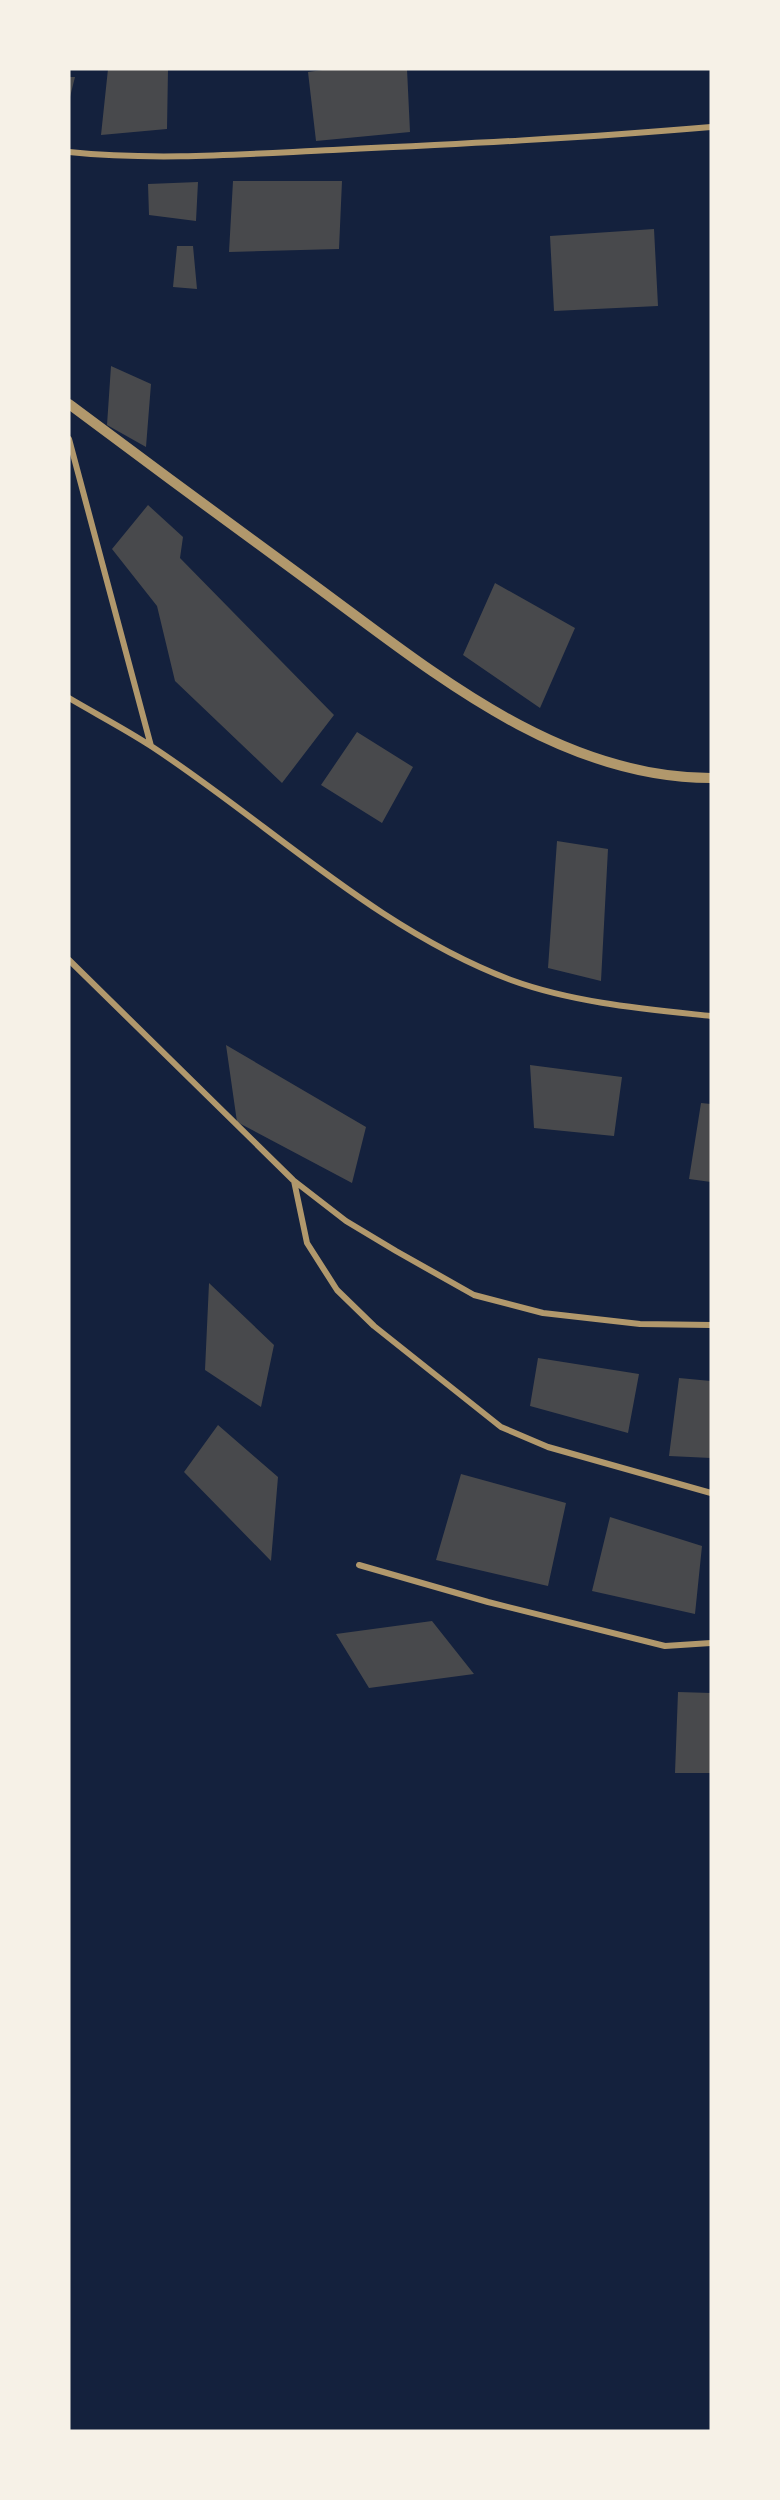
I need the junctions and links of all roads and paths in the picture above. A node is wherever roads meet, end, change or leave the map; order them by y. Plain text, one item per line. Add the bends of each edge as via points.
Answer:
1 (711, 127) edge
2 (69, 152) edge
3 (69, 404) edge
4 (69, 439) edge
5 (69, 698) edge
6 (151, 746) junction
7 (711, 778) edge
8 (69, 960) edge
9 (711, 1016) edge
10 (293, 1180) junction
11 (711, 1325) edge
12 (711, 1493) edge
13 (359, 1565) dead end
14 (711, 1643) edge

1 - 2 street via 565,140 261,153 149,156
3 - 7 street via 462,693 540,736 624,767 682,778
4 - 6 street
5 - 6 street
6 - 9 street via 323,872 425,939 511,980 576,998
8 - 10 street
10 - 11 street via 346,1221 474,1295 543,1313 640,1324
10 - 12 street via 307,1243 337,1290 375,1326 501,1426 548,1447
13 - 14 street via 665,1646

